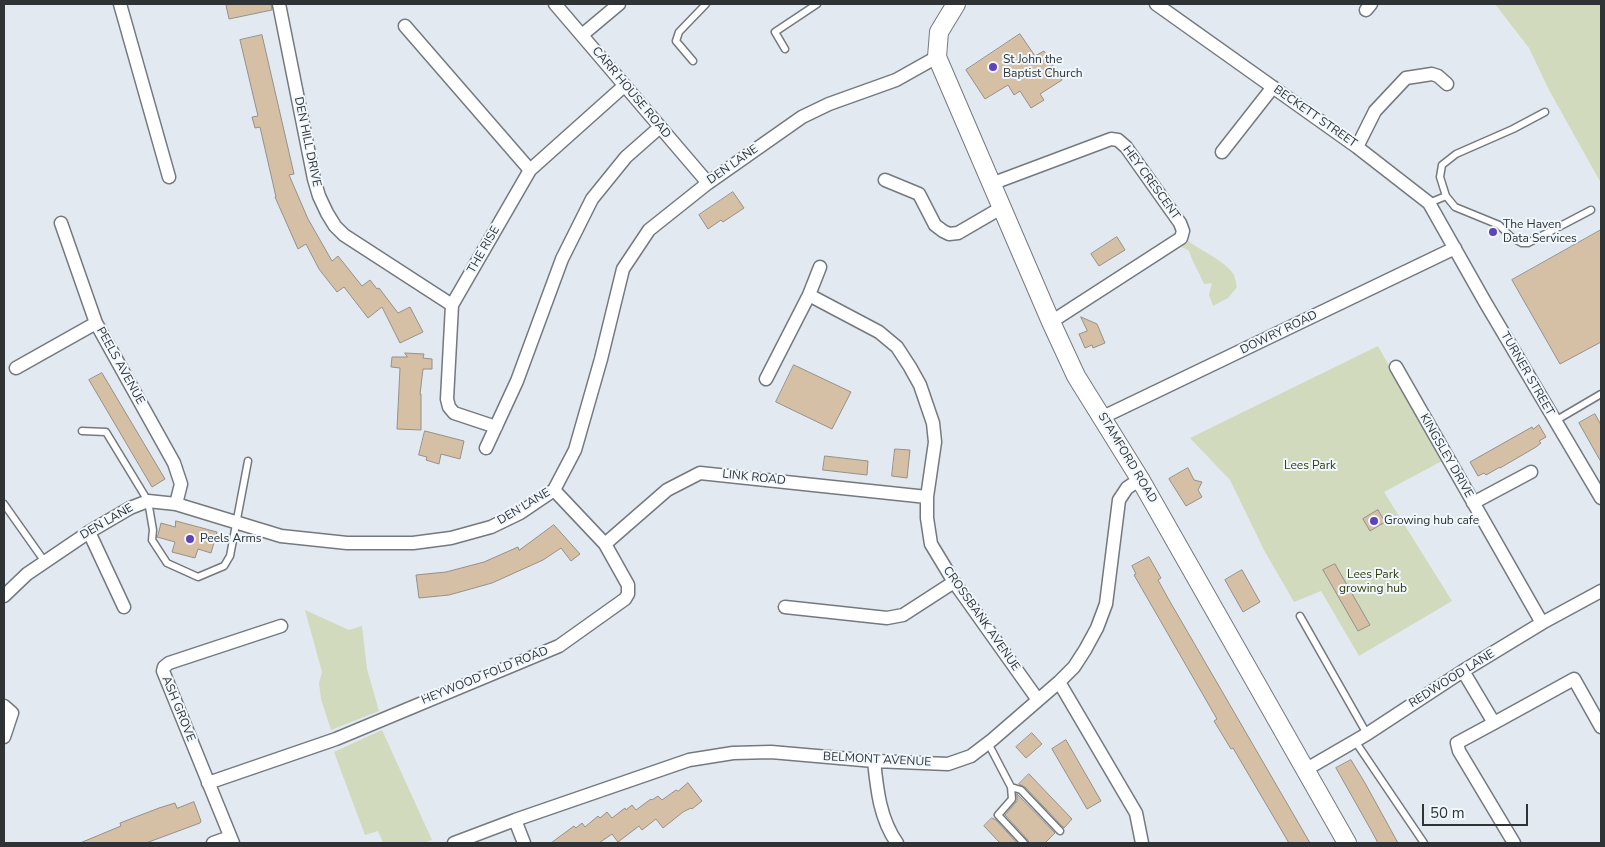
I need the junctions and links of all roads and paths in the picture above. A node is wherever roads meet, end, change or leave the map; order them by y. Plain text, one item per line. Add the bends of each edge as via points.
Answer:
1 (120, 4) edge
2 (279, 4) edge
3 (555, 4) edge
4 (619, 4) edge
5 (706, 4) edge
6 (817, 4) edge
7 (956, 4) edge
8 (1156, 4) edge
9 (405, 26) dead end
10 (582, 36) junction
11 (785, 49) dead end
12 (937, 57) junction
13 (693, 61) dead end
14 (1447, 84) dead end
15 (624, 86) junction
16 (1273, 87) junction
17 (1545, 112) dead end
18 (660, 127) junction
19 (1357, 147) junction
20 (1222, 152) dead end
21 (530, 170) junction
22 (169, 177) dead end
23 (885, 180) dead end
24 (708, 182) junction
25 (991, 184) junction
26 (1446, 196) junction
27 (1429, 204) junction
28 (1001, 208) junction
29 (1591, 210) dead end
30 (61, 223) dead end
31 (1455, 248) junction
32 (820, 267) dead end
33 (809, 295) junction
34 (452, 305) junction
35 (1051, 322) junction
36 (96, 323) junction
37 (1396, 367) dead end
38 (16, 368) dead end
39 (766, 379) dead end
40 (1601, 394) edge
41 (1102, 417) junction
42 (1555, 421) junction
43 (496, 428) junction
44 (82, 431) dead end
45 (486, 448) dead end
46 (248, 461) dead end
47 (1531, 472) dead end
48 (1140, 479) junction
49 (554, 490) junction
50 (927, 496) junction
51 (1601, 498) edge
52 (148, 501) junction
53 (1473, 503) junction
54 (4, 504) edge
55 (176, 504) junction
56 (237, 523) junction
57 (89, 532) junction
58 (605, 544) junction
59 (45, 562) junction
60 (954, 582) junction
61 (1601, 592) edge
62 (4, 596) edge
63 (124, 607) dead end
64 (785, 607) dead end
65 (1300, 616) dead end
66 (1542, 623) junction
67 (281, 626) dead end
68 (1463, 671) junction
69 (1059, 682) junction
70 (1038, 700) junction
71 (4, 706) edge
72 (1494, 723) junction
73 (1601, 727) edge
74 (1367, 734) junction
75 (4, 737) edge
76 (1355, 741) junction
77 (988, 743) junction
78 (874, 761) junction
79 (1305, 770) junction
80 (208, 783) junction
81 (1011, 787) junction
82 (515, 820) junction
83 (1060, 831) dead end
84 (232, 840) edge
85 (213, 843) edge
86 (454, 843) edge
87 (524, 843) edge
88 (897, 843) edge
89 (1024, 843) edge
90 (1142, 843) edge
91 (1346, 843) edge
92 (1424, 843) edge
93 (1514, 843) edge

1 - 22 street
2 - 34 street, DEN HILL DRIVE via 314,179 335,226 355,243
3 - 10 street, CARR HOUSE ROAD
4 - 10 street
5 - 13 lane via 679,32 676,41
6 - 11 lane via 775,32
7 - 12 street via 939,32
8 - 16 street, BECKETT STREET
9 - 21 street
10 - 15 street, CARR HOUSE ROAD
12 - 24 street, DEN LANE via 896,80 802,117
12 - 25 street, STAMFORD ROAD
14 - 19 street via 1432,74 1406,78 1375,111
15 - 18 street, CARR HOUSE ROAD
15 - 21 street, THE RISE
16 - 19 street, BECKETT STREET
16 - 20 street
17 - 26 lane via 1456,154 1442,165 1440,177
18 - 24 street, CARR HOUSE ROAD
18 - 43 street via 626,157 592,199 562,259
19 - 27 street, BECKETT STREET
21 - 34 street, THE RISE
23 - 28 street via 919,194 935,224 949,234 958,233
24 - 49 street, DEN LANE via 649,230 623,269 574,450
25 - 28 street, STAMFORD ROAD
25 - 35 street, HEY CRESCENT via 1111,139 1118,140 1180,223 1183,230 1181,238
26 - 27 lane
26 - 29 lane via 1455,207 1499,225 1522,243
27 - 31 street, BECKETT STREET
28 - 35 street, STAMFORD ROAD
30 - 36 street, PEELS AVENUE
31 - 41 street, DOWRY ROAD
31 - 42 street, TURNER STREET
32 - 33 street
33 - 39 street
33 - 50 street, CROSSBANK AVENUE via 879,332 897,347 910,367 933,423 935,442
34 - 43 street, THE RISE via 449,407 454,413
35 - 41 street, STAMFORD ROAD via 1076,376
36 - 38 street
36 - 55 street, PEELS AVENUE via 174,463 181,484
37 - 53 street, KINGSLEY DRIVE
40 - 42 lane
41 - 48 street, STAMFORD ROAD
42 - 51 street, TURNER STREET
43 - 45 street
44 - 52 lane via 106,432
46 - 56 lane
47 - 53 street
48 - 69 street, BELMONT AVENUE via 1127,488 1119,500 1106,604 1097,628 1074,667
48 - 79 street, STAMFORD ROAD
49 - 56 street, DEN LANE via 520,513 491,527 413,544 347,543 281,536
49 - 58 street, HEYWOOD FOLD ROAD
50 - 58 street, LINK ROAD via 700,473 667,490
50 - 60 street, CROSSBANK AVENUE via 930,539
52 - 55 street, DEN LANE
52 - 56 lane via 152,540 162,556 167,563 198,577 224,566 230,556
52 - 57 street, DEN LANE
53 - 66 street, KINGSLEY DRIVE
54 - 59 lane
55 - 56 street, DEN LANE
57 - 59 street, DEN LANE
57 - 63 street
58 - 80 street, HEYWOOD FOLD ROAD via 628,585 628,594 559,646 336,739
59 - 62 street, DEN LANE
60 - 64 street via 896,617
60 - 70 street, CROSSBANK AVENUE
61 - 66 street, REDWOOD LANE
65 - 74 lane
66 - 68 street, REDWOOD LANE
67 - 80 street, ASH GROVE via 164,667
68 - 72 street
68 - 74 street, REDWOOD LANE
69 - 70 street, BELMONT AVENUE
69 - 90 street via 1136,813
70 - 77 street, BELMONT AVENUE
71 - 75 street via 12,713
72 - 73 street via 1574,679
72 - 93 street via 1457,743 1459,752
74 - 76 street, REDWOOD LANE
76 - 79 street, REDWOOD LANE
76 - 92 lane
77 - 78 street, BELMONT AVENUE via 971,756 948,764
77 - 81 lane
78 - 82 street, BELMONT AVENUE via 771,752 733,753 689,760
78 - 88 street via 878,796 888,830
79 - 91 street, STAMFORD ROAD
80 - 84 street
81 - 83 lane via 1021,790
81 - 89 lane via 1012,799 998,815
82 - 86 street, BELMONT AVENUE
82 - 87 street
84 - 85 street

